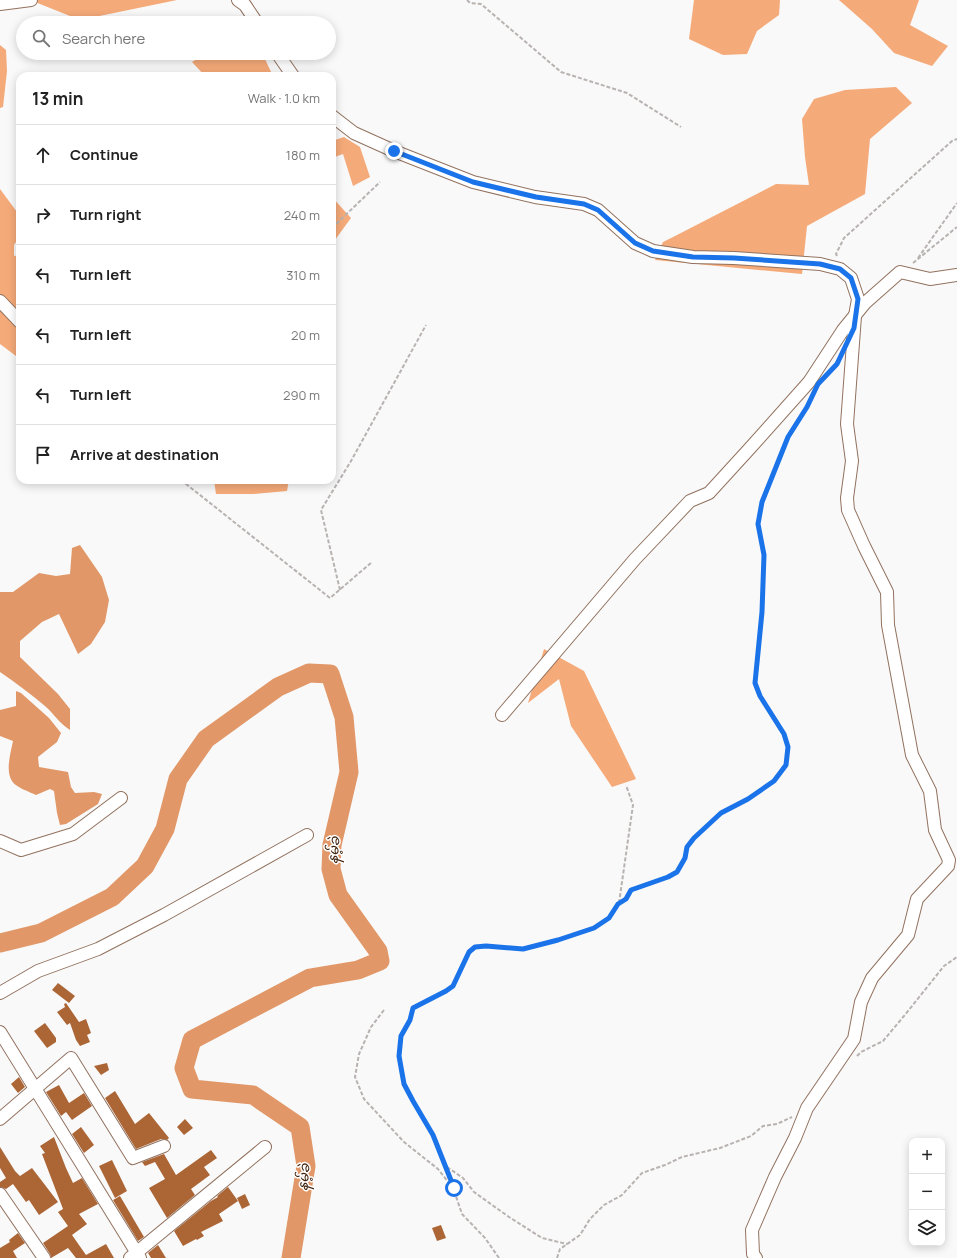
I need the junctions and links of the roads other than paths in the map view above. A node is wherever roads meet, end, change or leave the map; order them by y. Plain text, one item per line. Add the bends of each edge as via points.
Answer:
1 (31, 0) edge
2 (238, 0) edge
3 (0, 4) edge
4 (252, 16) edge
5 (282, 60) edge
6 (290, 72) edge
7 (336, 119) edge
8 (957, 275) edge
9 (0, 301) edge
10 (855, 316) junction
11 (16, 318) edge
12 (502, 715) dead end
13 (121, 798) dead end
14 (307, 835) dead end
15 (0, 841) edge
16 (0, 993) edge
17 (0, 1032) edge
18 (36, 1089) junction
19 (0, 1119) edge
20 (164, 1146) dead end
21 (265, 1147) dead end
22 (0, 1194) edge
23 (135, 1256) edge
24 (44, 1258) edge
25 (756, 1258) edge

1 - 3 street
2 - 4 street
5 - 6 street
7 - 10 street via 354,133 473,182 536,197 584,204 598,210 635,243 653,251 693,257 820,264 840,269 851,278 858,299
8 - 10 street via 930,279 900,272 865,303
9 - 11 street
10 - 12 street via 809,382 709,493 690,501 635,559
10 - 25 street via 847,424 852,461 848,510 888,592 888,625 912,755 930,791 935,830 949,860 948,866 917,899 908,935 872,978 862,1002 854,1039 807,1108 752,1230 753,1254
13 - 15 street via 73,834 21,850
14 - 16 street via 98,949 38,971
17 - 18 street
18 - 19 street
18 - 20 street via 71,1058 133,1158
18 - 23 street
21 - 23 street
22 - 24 street

